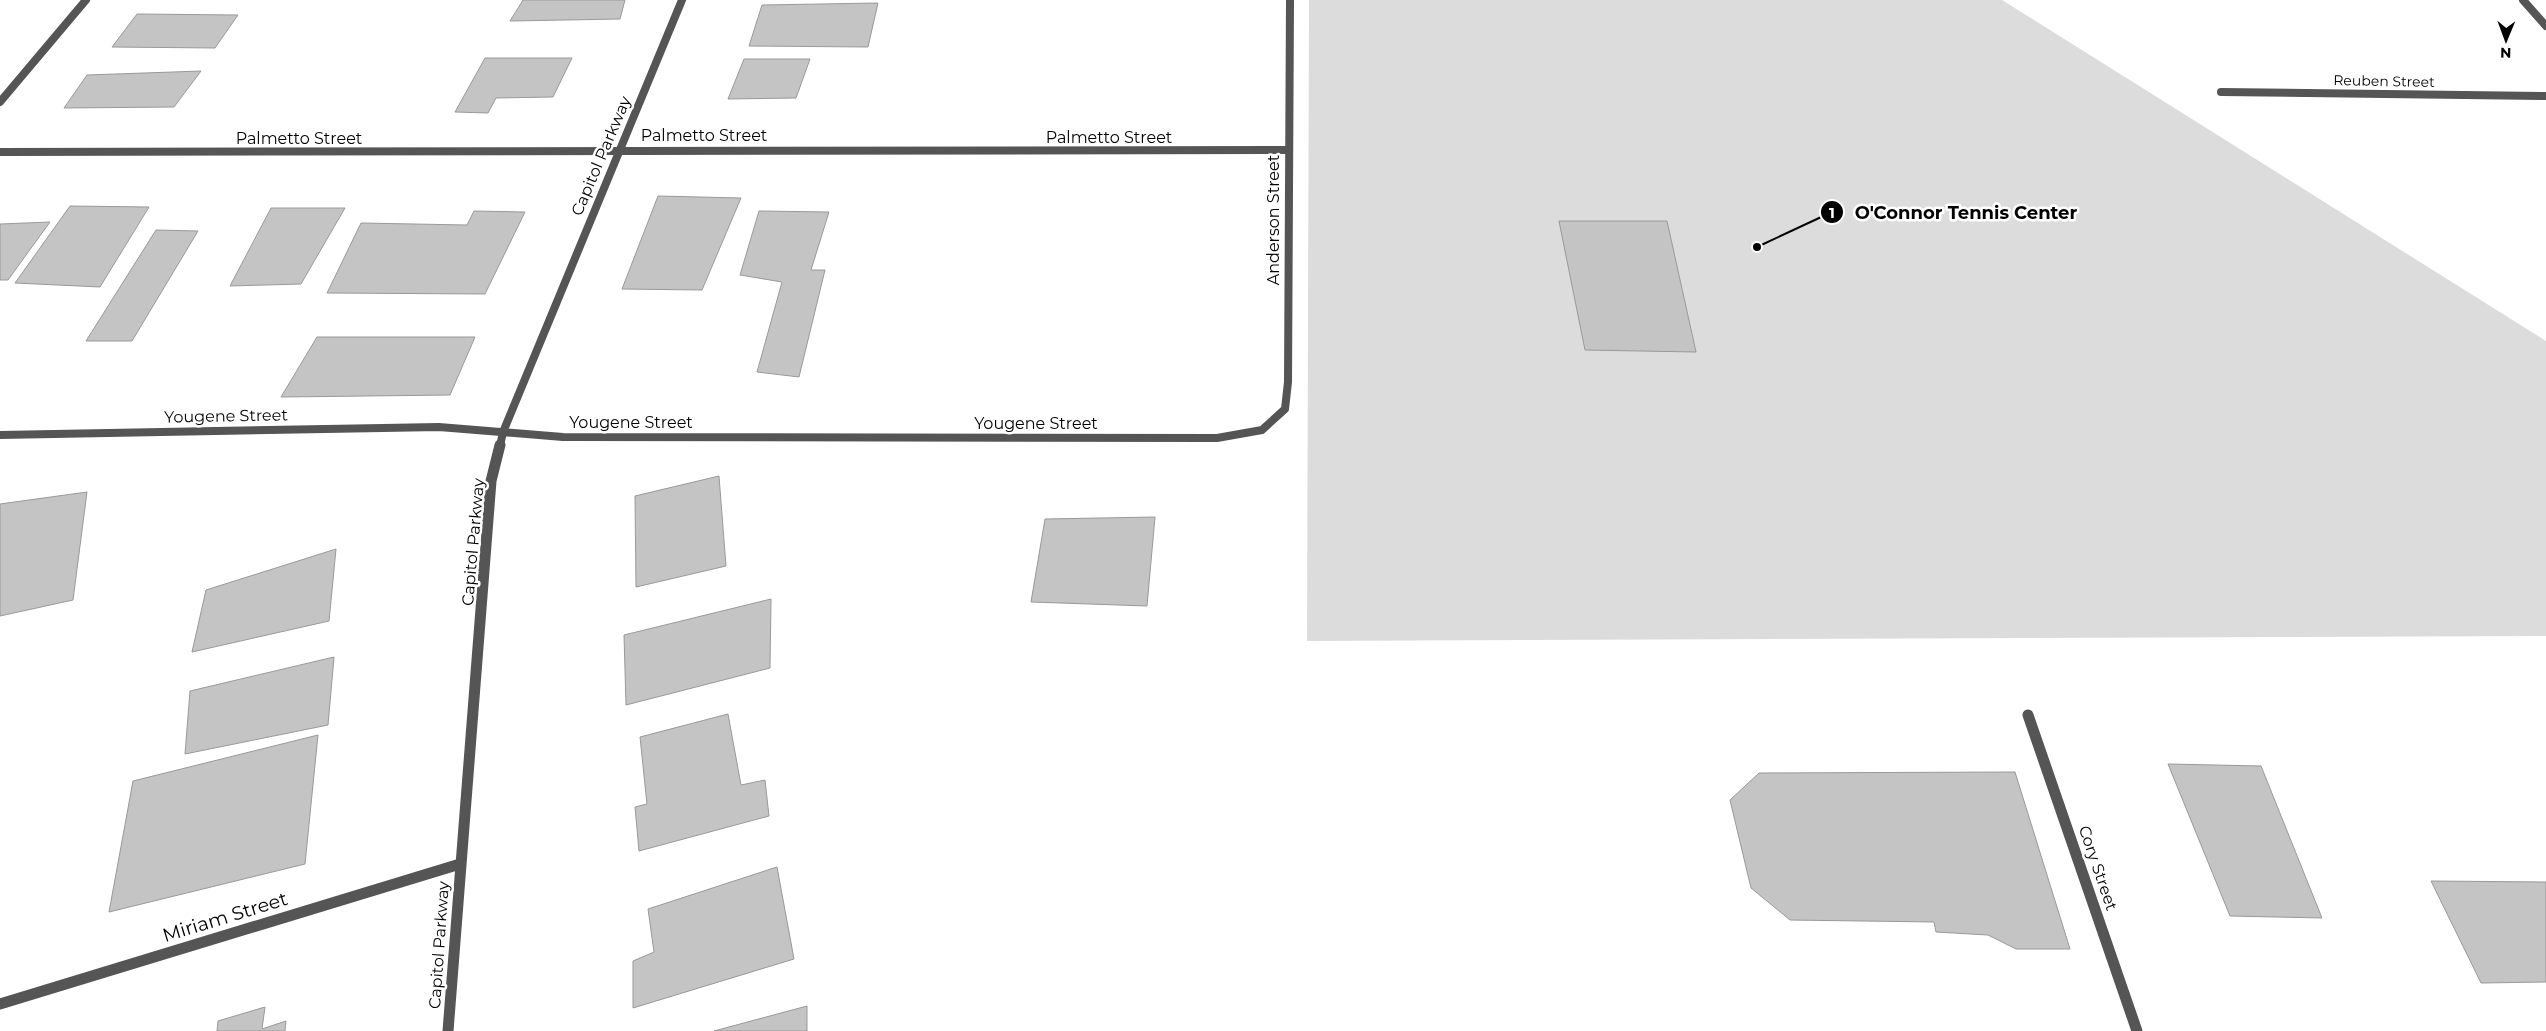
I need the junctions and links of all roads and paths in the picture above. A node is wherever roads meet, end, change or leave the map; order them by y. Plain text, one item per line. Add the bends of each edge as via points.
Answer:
1 (86, 0) edge
2 (682, 0) edge
3 (1290, 0) edge
4 (2523, 0) edge
5 (2546, 26) edge
6 (2221, 92) dead end
7 (2546, 96) edge
8 (0, 102) edge
9 (620, 150) junction
10 (1288, 150) junction
11 (0, 152) edge
12 (1262, 430) joint
13 (504, 432) junction
14 (0, 435) edge
15 (2028, 715) dead end
16 (460, 864) junction
17 (0, 1004) edge
18 (448, 1031) edge
19 (2137, 1031) edge

1 - 8 street
2 - 9 street, Capitol Parkway
3 - 10 street, Anderson Street
4 - 5 street
6 - 7 street, Reuben Street
9 - 10 street, Palmetto Street
9 - 11 street, Palmetto Street via 546,153
9 - 13 street, Capitol Parkway
10 - 12 street, Anderson Street via 1288,382 1284,410
12 - 13 street, Yougene Street via 1217,438 563,437
13 - 14 street, Yougene Street via 439,427
13 - 16 street, Capitol Parkway via 491,481
15 - 19 street, Cory Street
16 - 17 street, Miriam Street
16 - 18 street, Capitol Parkway

